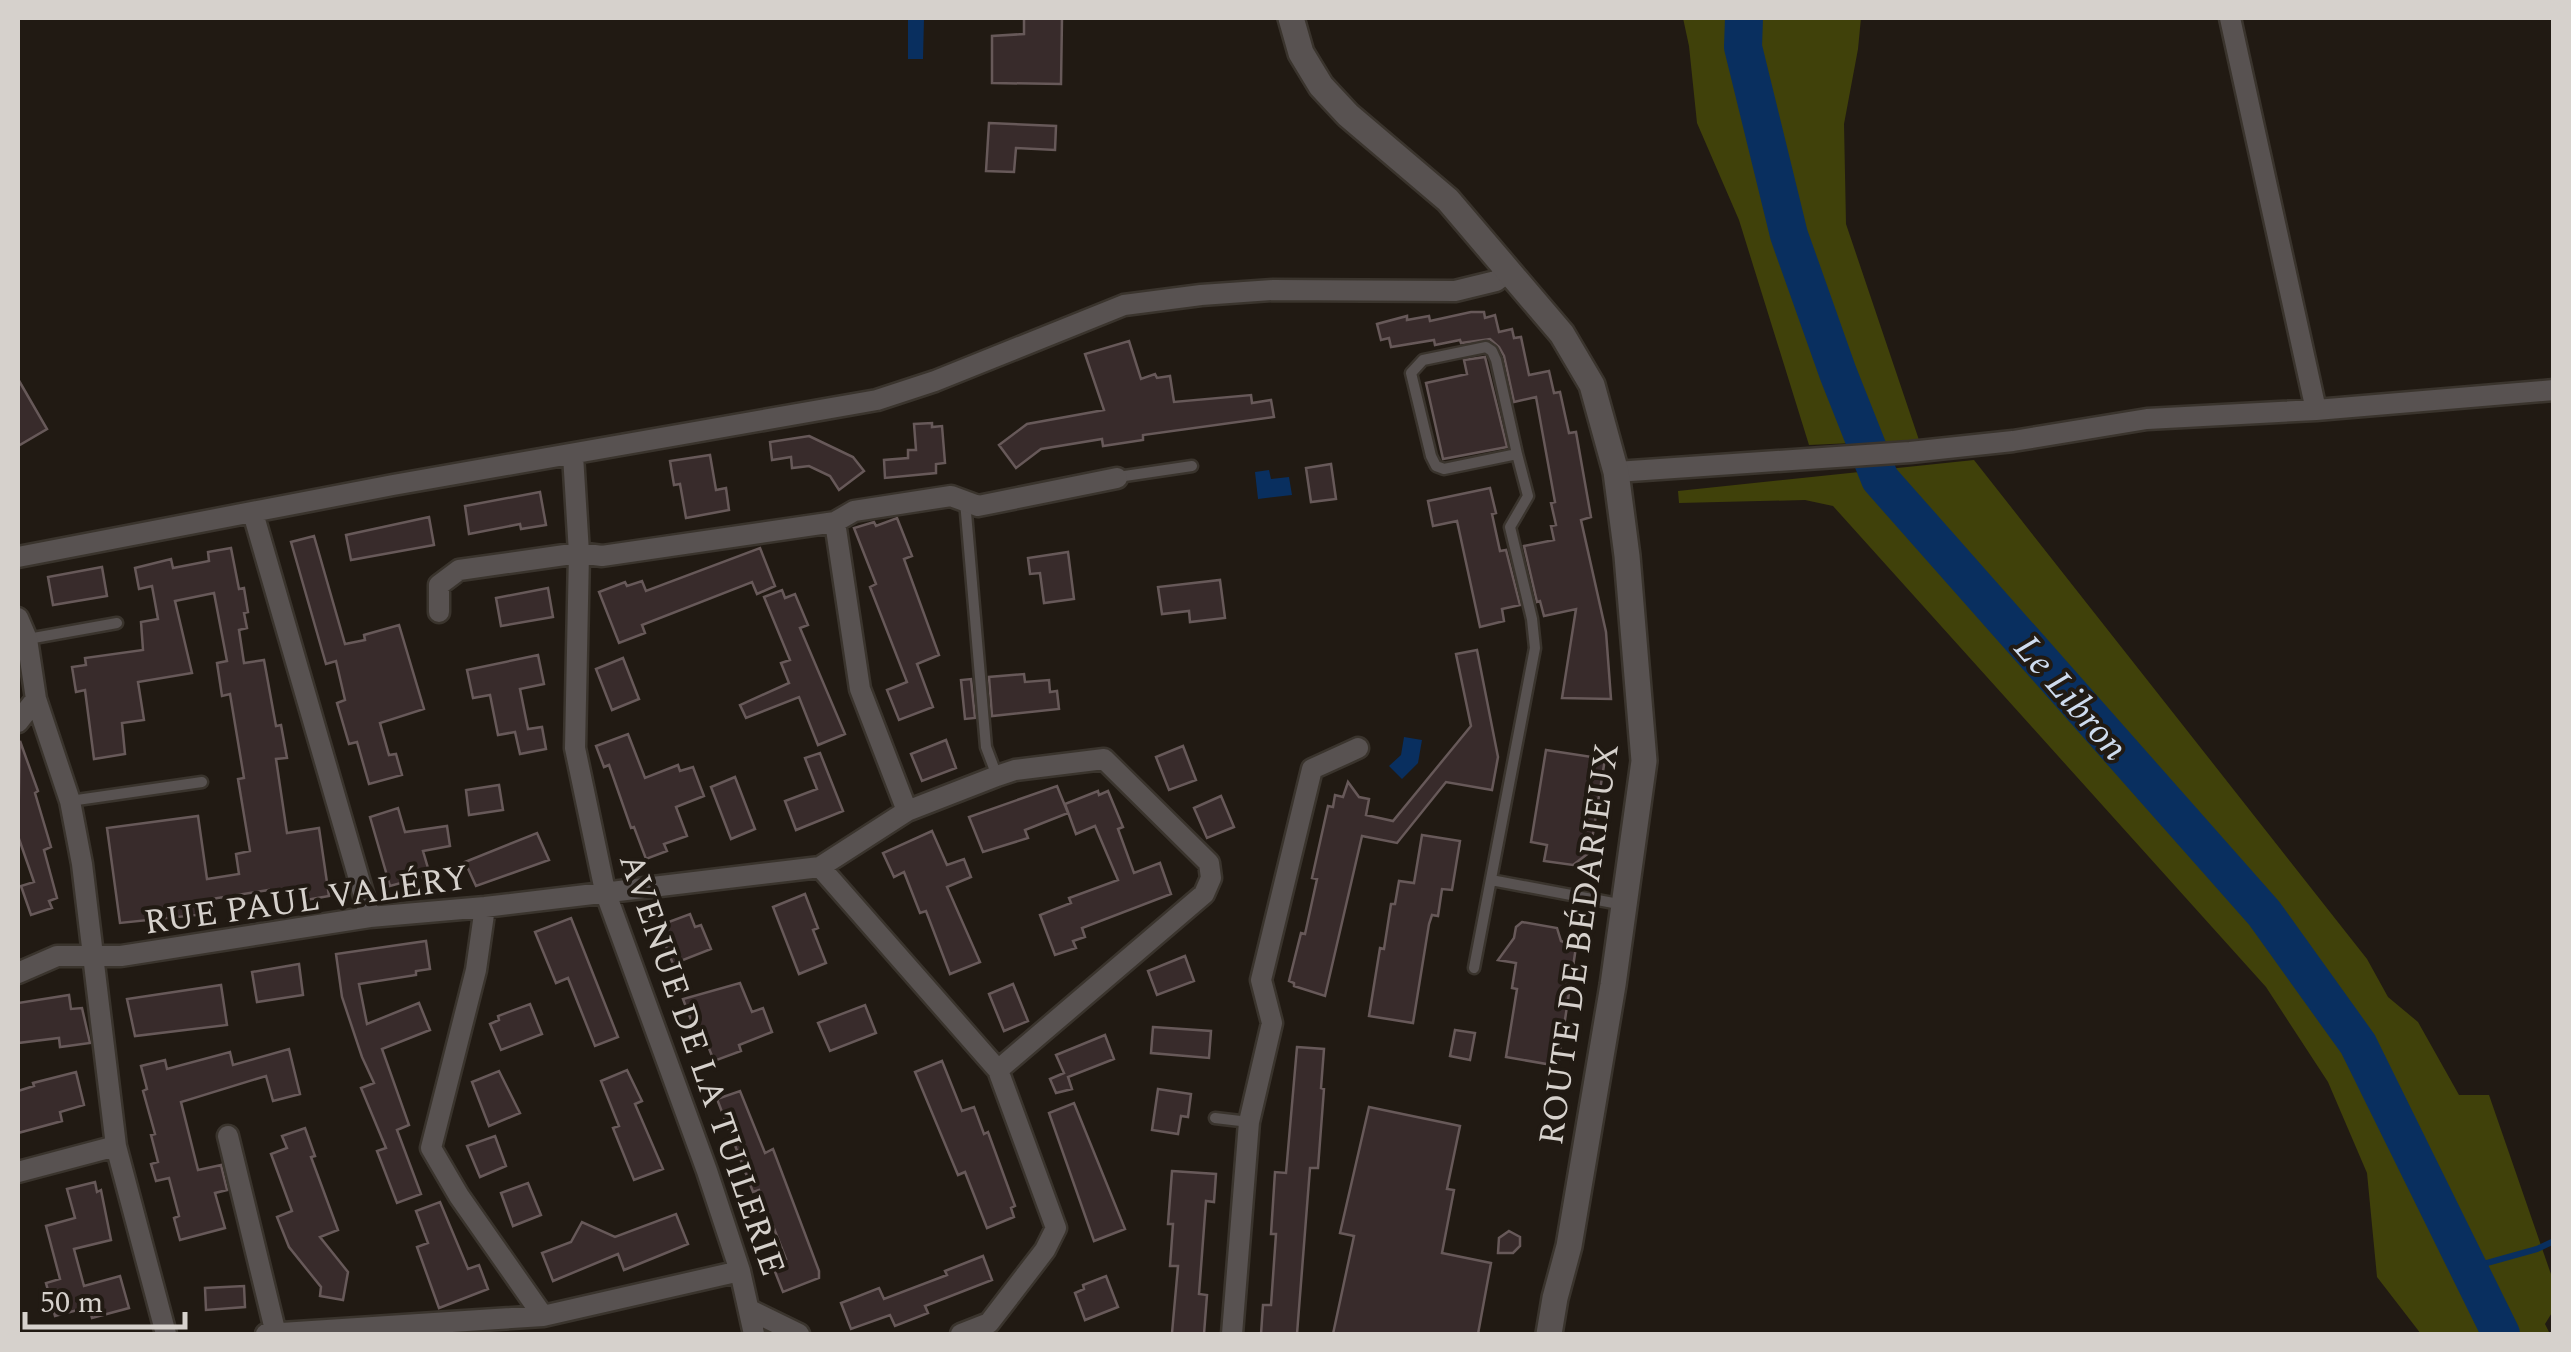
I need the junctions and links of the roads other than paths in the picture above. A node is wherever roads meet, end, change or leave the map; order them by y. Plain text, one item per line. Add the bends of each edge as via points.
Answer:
1 (1292, 18) edge
2 (2230, 18) edge
3 (1508, 272) junction
4 (2554, 390) edge
5 (2316, 410) junction
6 (1516, 454) junction
7 (573, 455) junction
8 (1192, 466) dead end
9 (1616, 472) junction
10 (1117, 478) joint
11 (965, 501) junction
12 (252, 513) junction
13 (835, 522) junction
14 (579, 553) junction
15 (18, 557) edge
16 (439, 612) dead end
17 (18, 618) edge
18 (117, 623) dead end
19 (27, 639) junction
20 (36, 699) junction
21 (18, 722) edge
22 (1358, 748) dead end
23 (996, 776) junction
24 (202, 782) dead end
25 (70, 801) junction
26 (907, 811) junction
27 (820, 867) junction
28 (1491, 880) junction
29 (605, 891) junction
30 (1625, 905) junction
31 (485, 907) junction
32 (370, 917) junction
33 (91, 954) junction
34 (1474, 968) dead end
35 (18, 973) edge
36 (998, 1070) junction
37 (1215, 1118) dead end
38 (1249, 1122) junction
39 (228, 1136) dead end
40 (116, 1146) junction
41 (18, 1172) edge
42 (740, 1272) junction
43 (750, 1310) junction
44 (543, 1316) junction
45 (166, 1334) edge
46 (266, 1334) edge
47 (276, 1334) edge
48 (754, 1334) edge
49 (799, 1334) edge
50 (960, 1334) edge
51 (1232, 1334) edge
52 (1549, 1334) edge

1 - 3 street, ROUTE DE BÉDARIEUX via 1301,52 1321,86 1448,200
2 - 5 street
3 - 7 street via 1496,282 1455,290 1273,290 1124,305 877,400
3 - 9 street, ROUTE DE BÉDARIEUX via 1562,334 1592,386
4 - 5 street
5 - 9 street via 2147,419 1910,452
6 - 6 lane via 1492,350 1417,363 1411,372 1436,466
6 - 28 lane via 1528,496 1510,527 1535,648
7 - 12 street
7 - 14 street, AVENUE DE LA TUILERIE
8 - 10 lane
9 - 30 street, ROUTE DE BÉDARIEUX via 1644,760
10 - 11 street via 978,506
11 - 13 street via 951,496 854,511
11 - 23 lane via 986,747
12 - 15 street
12 - 32 street
13 - 14 street via 602,556
13 - 26 street via 860,690
14 - 16 street via 459,570 438,584
14 - 29 street, AVENUE DE LA TUILERIE via 575,748
17 - 19 street
18 - 19 lane
19 - 20 street
20 - 21 street
20 - 25 street
22 - 38 street via 1312,768 1261,980 1272,1023
23 - 26 street
23 - 36 street via 1104,759 1209,863 1211,878 1204,894
24 - 25 lane
25 - 33 street
26 - 27 street
27 - 29 street, RUE PAUL VALÉRY
27 - 36 street
28 - 30 lane
28 - 34 lane
29 - 31 street, RUE PAUL VALÉRY
29 - 42 street, AVENUE DE LA TUILERIE
30 - 52 street, ROUTE DE BÉDARIEUX
31 - 32 street, RUE PAUL VALÉRY
31 - 44 street via 431,1148
32 - 33 street, RUE PAUL VALÉRY via 121,956
33 - 35 street, RUE PAUL VALÉRY via 56,956
33 - 40 street
36 - 50 street via 1056,1228 988,1322
37 - 38 lane
38 - 51 street
39 - 47 street
40 - 41 street
40 - 45 street
42 - 43 street, AVENUE DE LA TUILERIE
42 - 44 street
43 - 48 street, AVENUE DE LA TUILERIE
43 - 49 street
44 - 47 street
46 - 47 street

